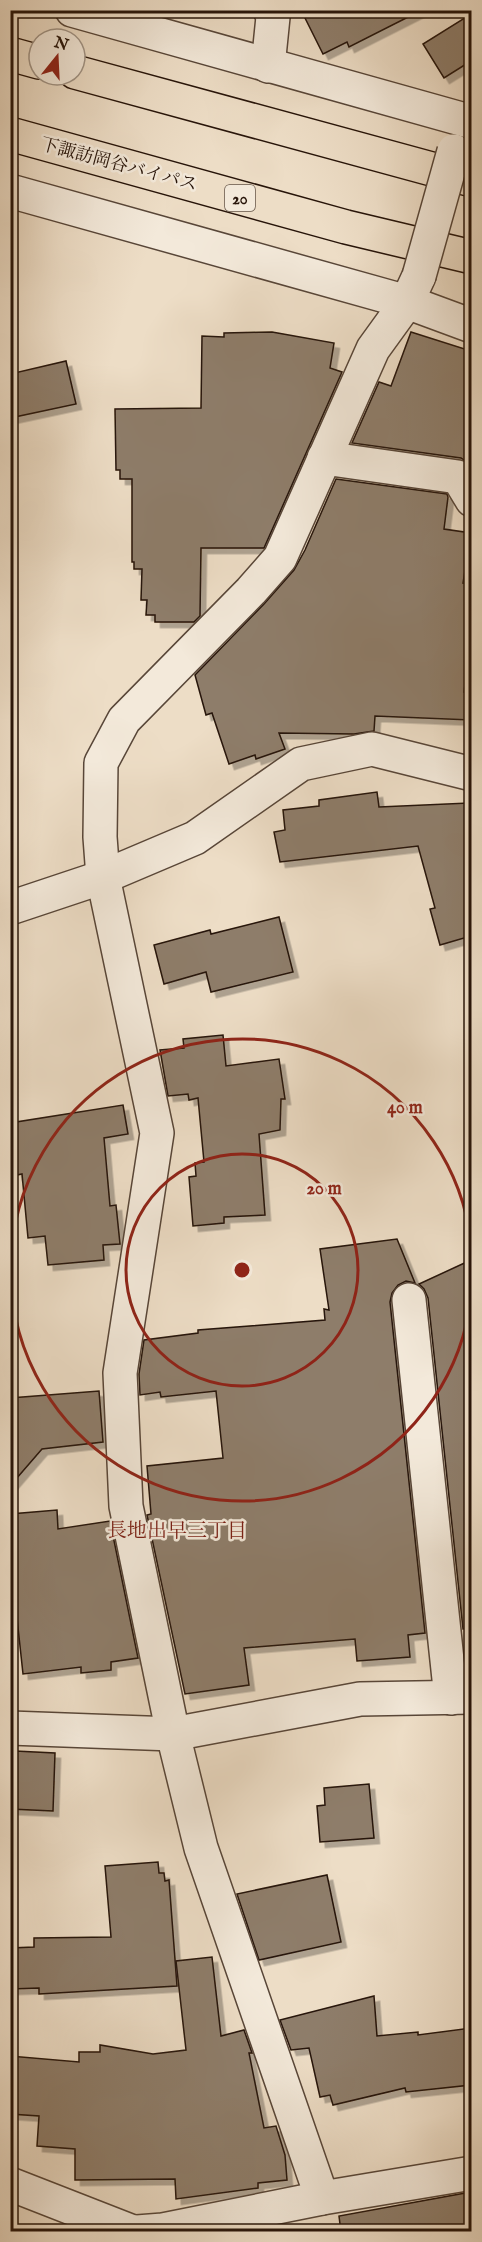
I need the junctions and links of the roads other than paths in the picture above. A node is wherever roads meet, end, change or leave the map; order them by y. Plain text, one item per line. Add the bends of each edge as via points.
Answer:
1 (72, 10) edge
2 (270, 10) edge
3 (10, 54) edge
4 (27, 59) edge
5 (268, 66) junction
6 (87, 75) edge
7 (466, 120) edge
8 (10, 134) edge
9 (471, 180) edge
10 (10, 190) edge
11 (471, 257) edge
12 (413, 289) junction
13 (471, 326) edge
14 (324, 458) junction
15 (471, 500) edge
16 (471, 774) edge
17 (103, 877) junction
18 (10, 908) edge
19 (409, 1300) dead end
20 (461, 1697) edge
21 (10, 1728) edge
22 (173, 1734) junction
23 (471, 2173) edge
24 (10, 2184) edge
25 (321, 2198) junction
26 (135, 2232) edge

1 - 5 street
2 - 5 street via 273,16
3 - 4 highway
5 - 7 street
6 - 9 highway
7 - 12 street, bridge
8 - 11 highway, 下諏訪岡谷バイパス / 20 via 346,227
10 - 12 street
12 - 13 street
12 - 14 street via 373,349
14 - 15 street via 458,477
14 - 17 street via 280,558 124,720 101,763
16 - 17 street via 372,749 301,764 195,838
17 - 18 street
17 - 22 street via 157,1133 120,1373 126,1506
19 - 20 street
20 - 22 street via 360,1699
21 - 22 street
22 - 25 street via 201,1848
23 - 25 street
24 - 26 street
25 - 26 street via 163,2230

